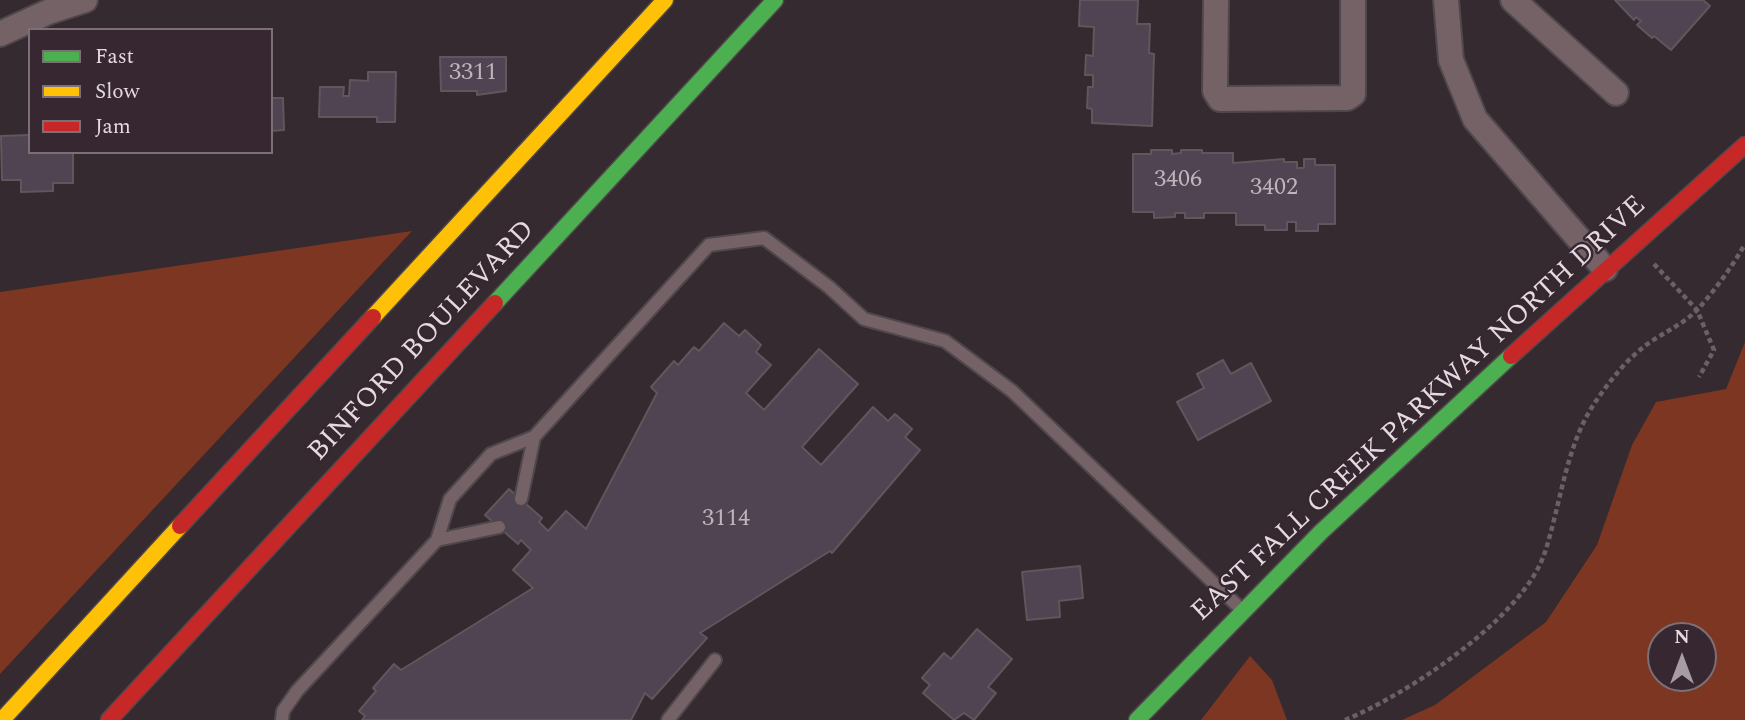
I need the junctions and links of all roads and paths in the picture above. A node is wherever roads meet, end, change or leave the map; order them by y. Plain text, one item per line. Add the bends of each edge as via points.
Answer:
1 (85, 0) edge
2 (664, 0) edge
3 (775, 0) edge
4 (1216, 0) edge
5 (1353, 0) edge
6 (1446, 0) edge
7 (1513, 0) edge
8 (0, 34) edge
9 (1616, 93) dead end
10 (1745, 145) edge
11 (1634, 243) junction
12 (1745, 244) edge
13 (1605, 269) junction
14 (1697, 310) junction
15 (1699, 377) dead end
16 (534, 437) junction
17 (521, 499) dead end
18 (499, 527) dead end
19 (437, 540) junction
20 (1242, 610) junction
21 (715, 660) dead end
22 (2, 720) edge
23 (109, 720) edge
24 (282, 720) edge
25 (668, 720) edge
26 (1137, 720) edge
27 (1345, 720) edge

1 - 8 street
2 - 22 main road, BINFORD BOULEVARD
3 - 23 main road, BINFORD BOULEVARD
4 - 5 street via 1215,91 1220,99 1347,98 1353,94
6 - 13 street via 1451,61 1475,119
7 - 9 street
10 - 11 main road, EAST FALL CREEK PARKWAY NORTH DRIVE
11 - 13 main road, EAST FALL CREEK PARKWAY NORTH DRIVE
11 - 14 path
12 - 14 path
13 - 20 main road, EAST FALL CREEK PARKWAY NORTH DRIVE
14 - 15 path via 1714,350
14 - 27 path via 1643,347 1594,404 1567,468 1545,555 1503,613 1463,651
16 - 17 lane
16 - 19 lane via 491,454 450,499
16 - 20 lane via 709,245 764,238 864,319 945,341 1012,391
18 - 19 lane
19 - 24 lane via 297,691
20 - 26 main road, EAST FALL CREEK PARKWAY NORTH DRIVE
21 - 25 lane

